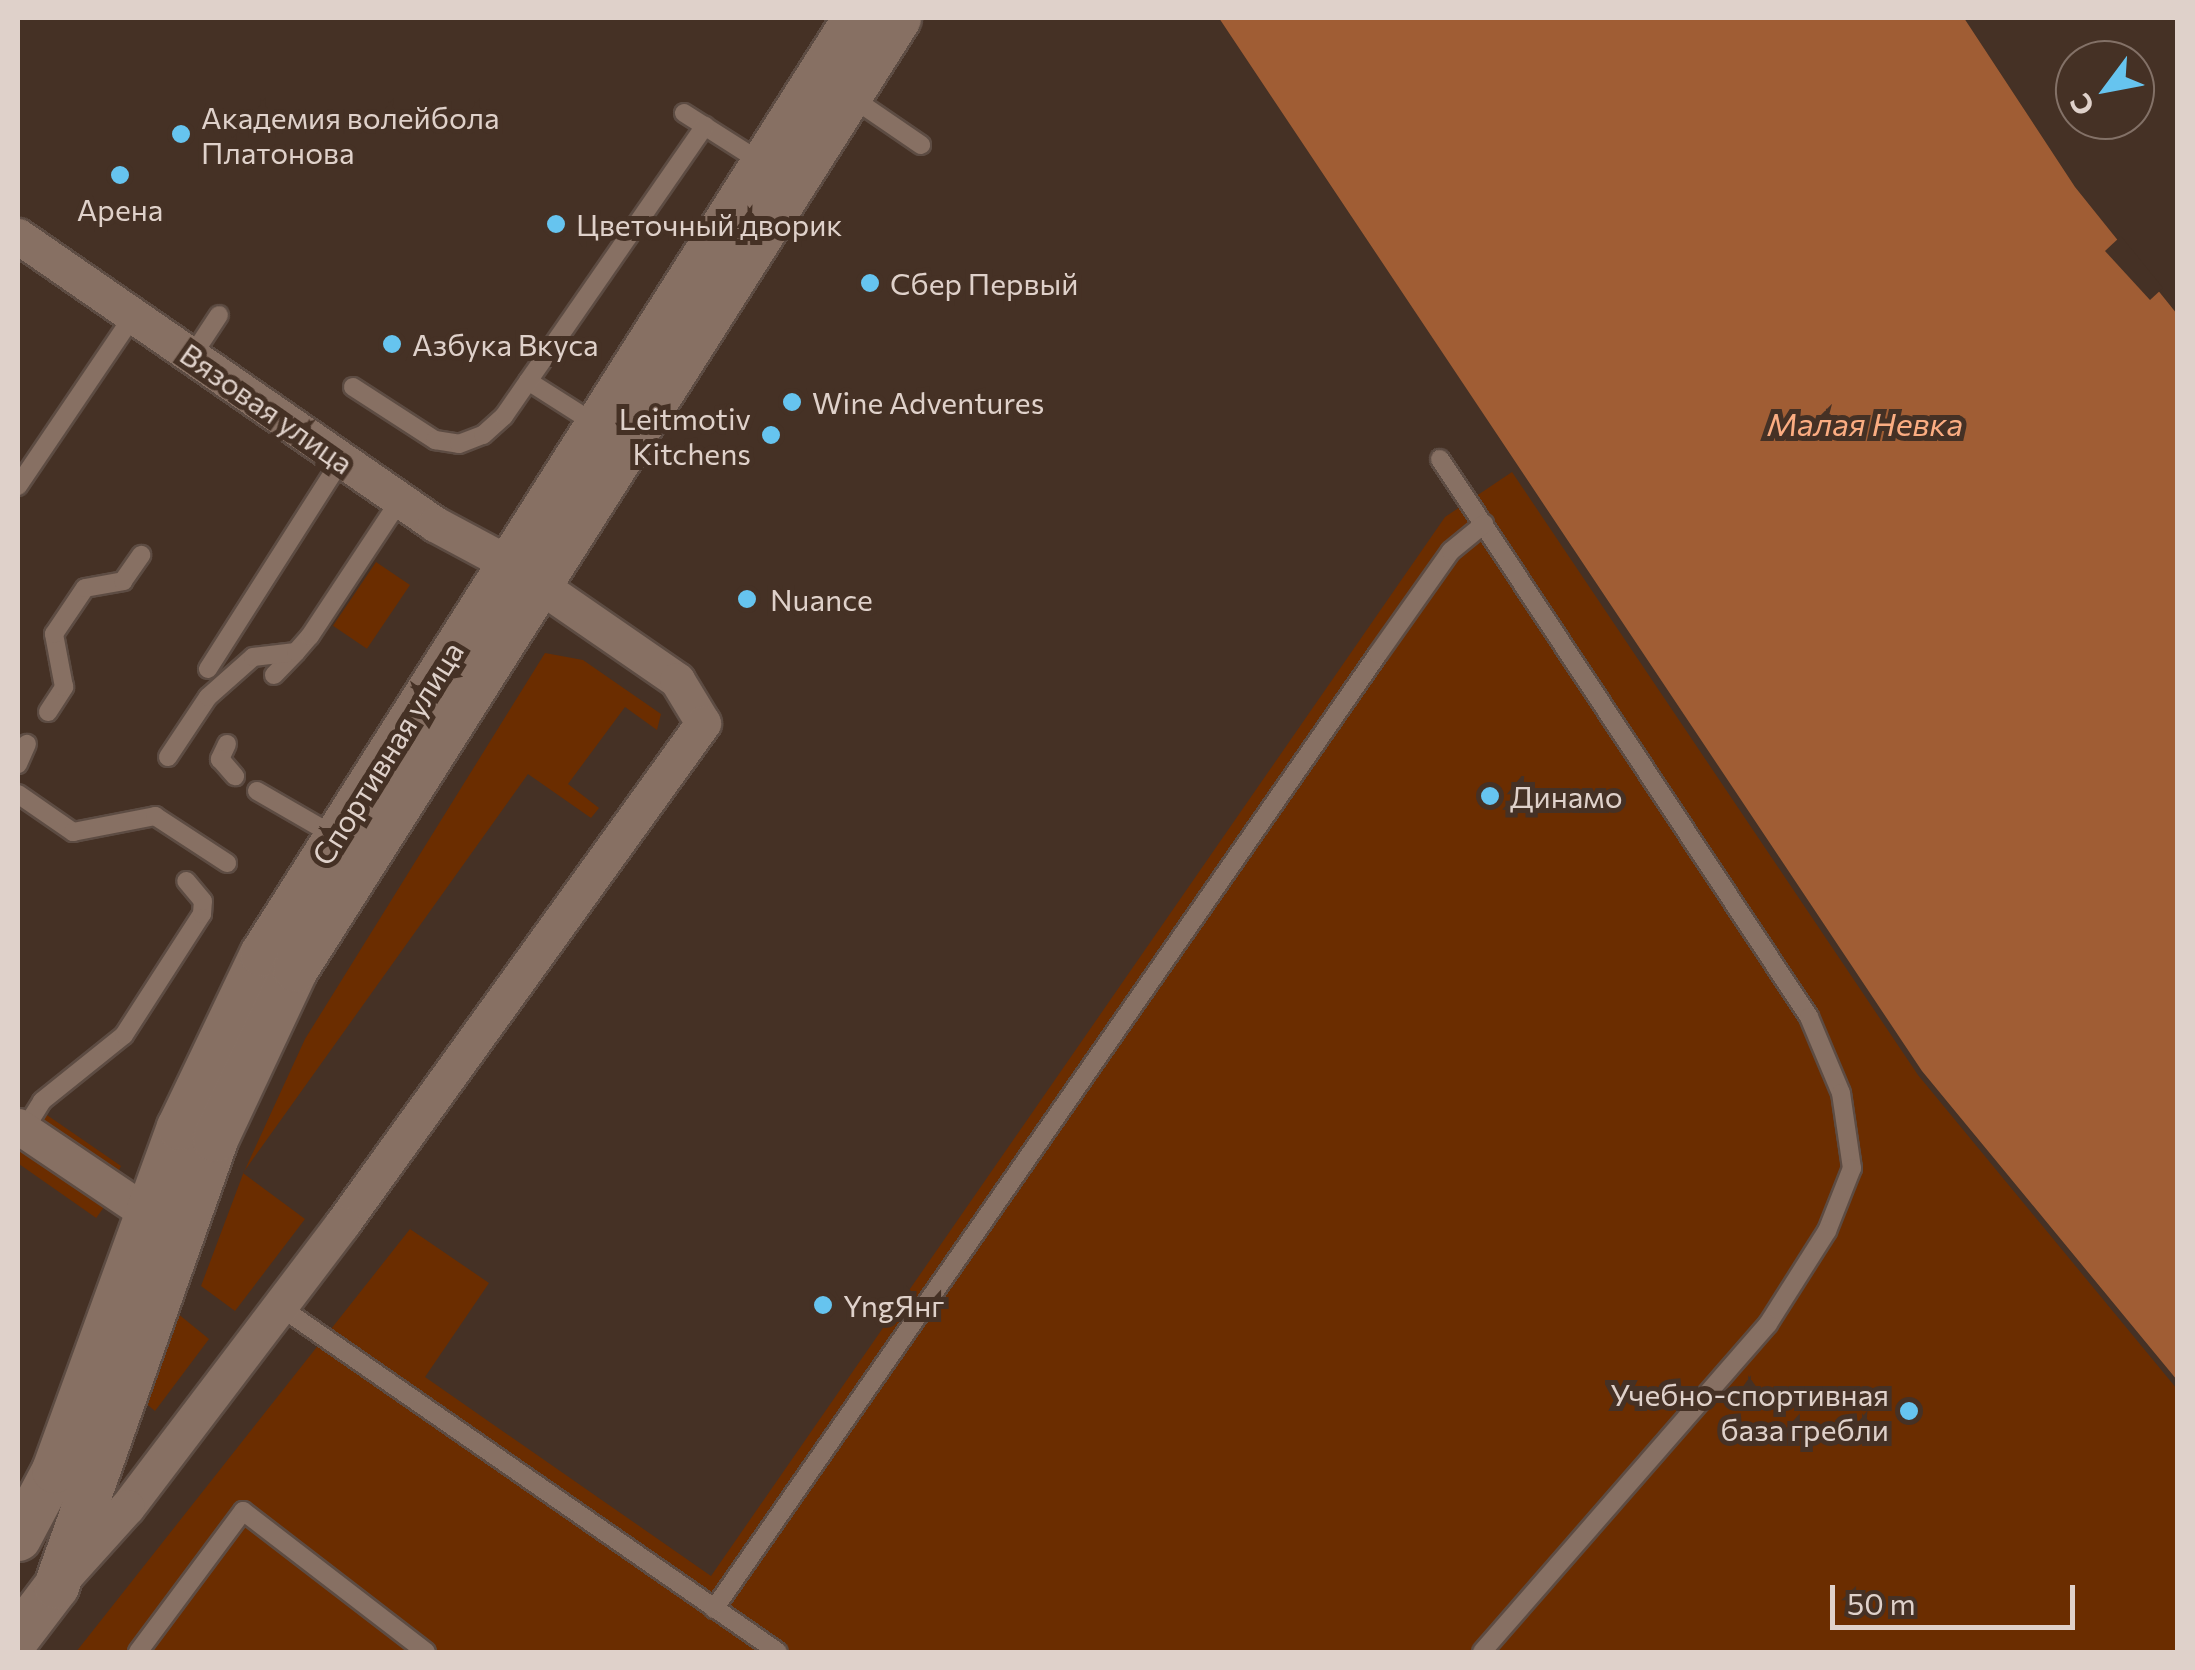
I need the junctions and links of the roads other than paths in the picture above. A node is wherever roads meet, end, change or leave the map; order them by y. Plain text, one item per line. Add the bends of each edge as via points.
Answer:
1 (855, 18) edge
2 (898, 18) edge
3 (846, 94) junction
4 (684, 113) dead end
5 (706, 126) junction
6 (922, 145) dead end
7 (762, 162) junction
8 (18, 236) edge
9 (219, 315) dead end
10 (134, 316) junction
11 (192, 356) junction
12 (528, 381) junction
13 (353, 386) dead end
14 (594, 424) junction
15 (1440, 458) dead end
16 (342, 460) junction
17 (18, 486) edge
18 (400, 500) junction
19 (1484, 524) junction
20 (141, 555) dead end
21 (521, 572) junction
22 (296, 652) junction
23 (208, 670) dead end
24 (274, 675) dead end
25 (48, 712) dead end
26 (27, 744) dead end
27 (227, 744) dead end
28 (168, 757) dead end
29 (18, 764) edge
30 (235, 776) dead end
31 (257, 791) dead end
32 (18, 794) edge
33 (336, 836) junction
34 (228, 863) dead end
35 (186, 880) dead end
36 (21, 1128) edge
37 (163, 1223) junction
38 (279, 1306) junction
39 (18, 1538) edge
40 (56, 1586) junction
41 (714, 1609) junction
42 (18, 1636) edge
43 (138, 1652) edge
44 (426, 1652) edge
45 (778, 1652) edge
46 (1482, 1652) edge

1 - 7 street, Спортивная улица
2 - 3 street, Спортивная улица
3 - 6 lane
3 - 21 street, Спортивная улица
4 - 5 lane
5 - 7 lane
5 - 12 lane
7 - 14 street, Спортивная улица
8 - 10 street, Вязовая улица
9 - 11 lane
10 - 11 street, Вязовая улица
10 - 17 lane
11 - 16 street, Вязовая улица
12 - 13 lane via 504,416 459,444 435,440
12 - 14 lane
14 - 21 street, Спортивная улица
15 - 19 lane
16 - 18 street, Вязовая улица
16 - 23 lane via 244,603 239,624
18 - 21 street, Вязовая улица
18 - 22 lane
19 - 41 lane via 1451,551
19 - 46 lane via 1809,1017 1840,1093 1852,1168 1827,1231 1768,1324
20 - 25 lane via 123,581 85,588 54,634 64,687
21 - 33 street, Спортивная улица
21 - 37 street, Спортивная улица via 295,969 215,1138
21 - 38 street, Спортивная улица via 677,680 702,723
22 - 24 lane
22 - 28 lane via 253,657 208,697
26 - 29 lane
27 - 30 lane via 220,759
31 - 33 lane
32 - 34 lane via 73,832 156,816
33 - 37 street, Спортивная улица via 221,1031
35 - 36 lane via 203,902 202,914 124,1035 51,1092
36 - 37 street
37 - 39 street, Спортивная улица
37 - 40 street, Спортивная улица
38 - 40 street, Спортивная улица via 127,1507
38 - 41 lane
40 - 42 street, Спортивная улица
41 - 45 lane
43 - 44 lane via 244,1511

